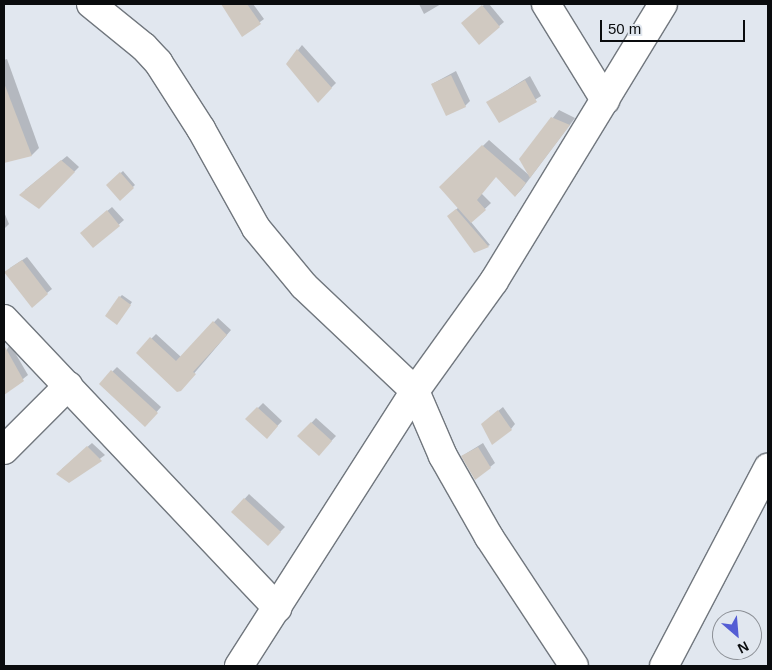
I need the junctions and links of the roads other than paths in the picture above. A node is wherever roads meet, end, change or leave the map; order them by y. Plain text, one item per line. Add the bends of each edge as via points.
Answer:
1 (91, 4) edge
2 (546, 4) edge
3 (664, 4) edge
4 (605, 100) junction
5 (4, 319) edge
6 (68, 386) junction
7 (415, 391) junction
8 (4, 450) edge
9 (768, 468) edge
10 (277, 608) junction
11 (238, 666) edge
12 (574, 666) edge
13 (664, 666) edge

1 - 7 street via 158,62 201,128 256,228 304,286
2 - 4 street
3 - 4 street
4 - 7 street via 494,281
5 - 6 street
6 - 8 street
6 - 10 street
7 - 10 street
7 - 12 street via 443,456 489,537
9 - 13 street
10 - 11 street

